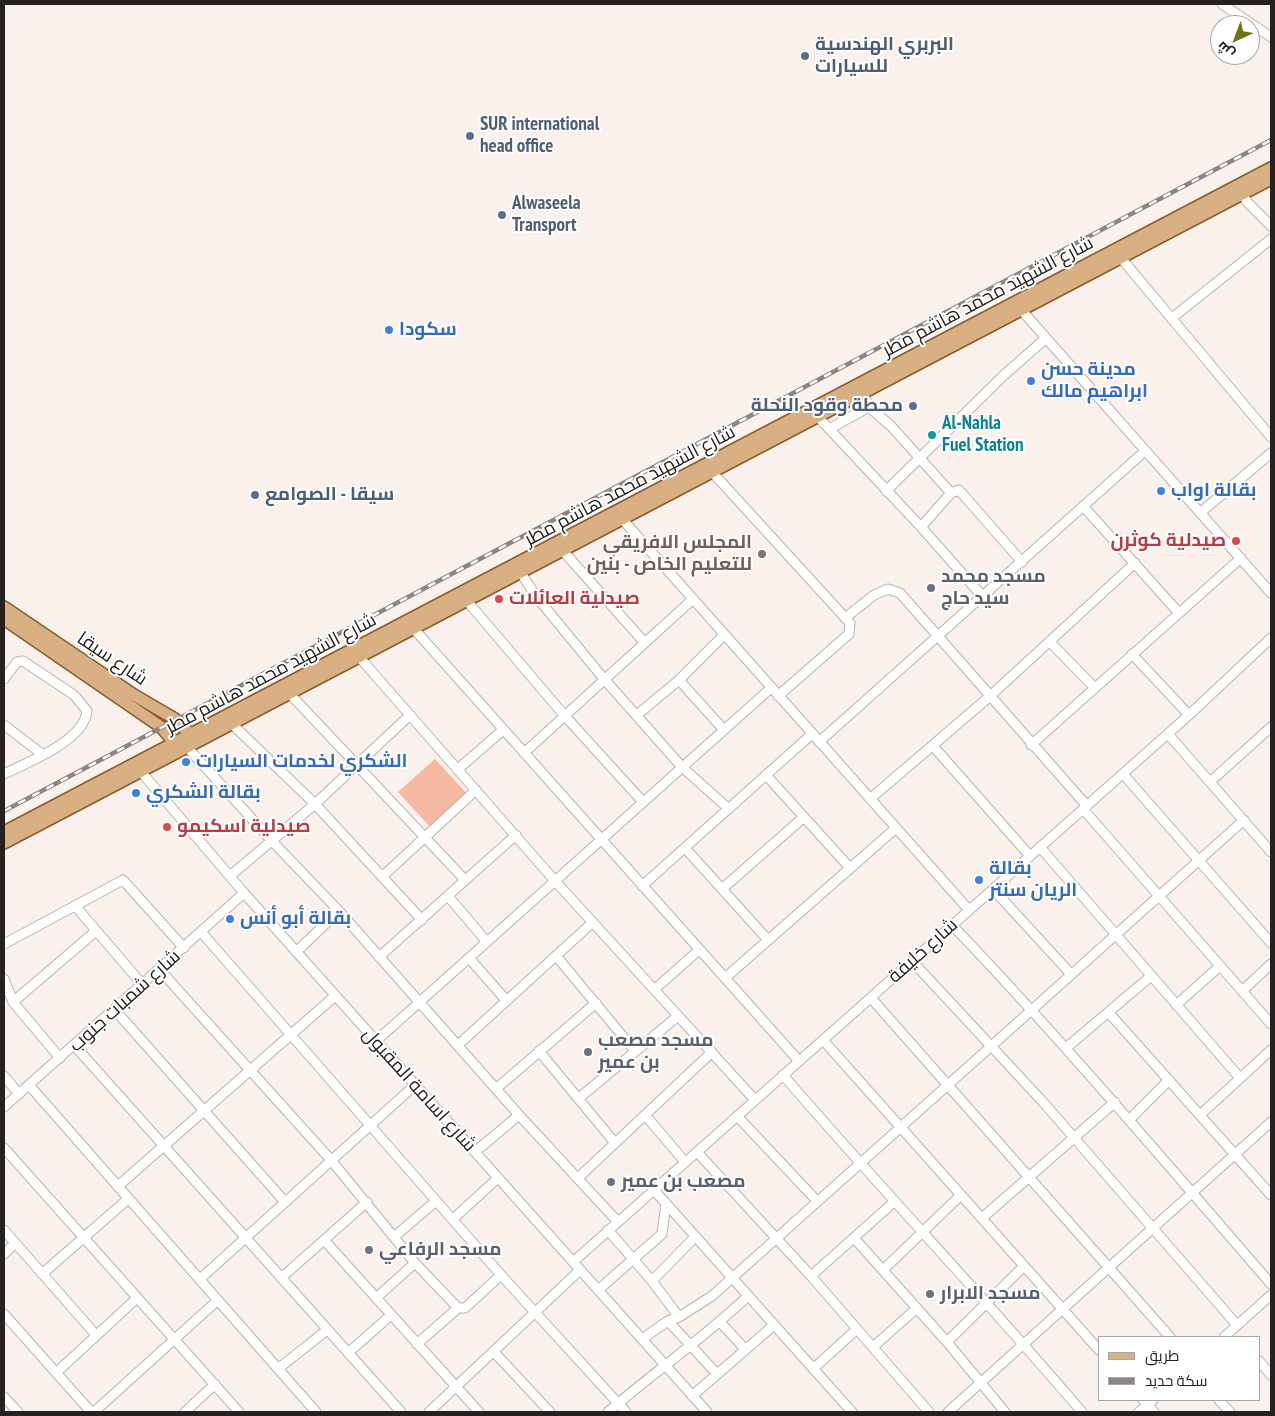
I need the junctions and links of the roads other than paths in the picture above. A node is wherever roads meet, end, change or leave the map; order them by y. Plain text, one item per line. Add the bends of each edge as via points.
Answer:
1 (1222, 4) edge
2 (1271, 37) edge
3 (1271, 168) edge
4 (1271, 180) edge
5 (1241, 190) junction
6 (1271, 226) edge
7 (1271, 239) edge
8 (1122, 258) junction
9 (1018, 307) junction
10 (1172, 318) junction
11 (1046, 339) junction
12 (862, 390) junction
13 (869, 407) junction
14 (819, 418) junction
15 (829, 429) junction
16 (1271, 437) edge
17 (1145, 451) junction
18 (1271, 453) edge
19 (919, 459) junction
20 (713, 473) junction
21 (886, 491) junction
22 (951, 493) junction
23 (1083, 506) junction
24 (1200, 513) junction
25 (623, 520) junction
26 (921, 527) junction
27 (563, 551) junction
28 (1241, 558) junction
29 (1022, 562) junction
30 (1135, 563) junction
31 (521, 573) junction
32 (1271, 593) edge
33 (983, 598) junction
34 (693, 599) junction
35 (467, 602) junction
36 (4, 607) edge
37 (1180, 613) junction
38 (845, 618) junction
39 (4, 619) edge
40 (414, 629) junction
41 (724, 635) junction
42 (938, 638) junction
43 (1271, 638) edge
44 (1050, 642) junction
45 (645, 643) junction
46 (1132, 654) junction
47 (360, 658) junction
48 (4, 679) edge
49 (604, 679) junction
50 (679, 680) junction
51 (771, 688) junction
52 (1095, 688) junction
53 (290, 694) junction
54 (778, 696) junction
55 (990, 697) junction
56 (410, 715) junction
57 (564, 715) junction
58 (637, 715) junction
59 (1189, 715) junction
60 (232, 724) junction
61 (4, 725) edge
62 (1271, 727) edge
63 (503, 730) junction
64 (724, 730) junction
65 (812, 734) junction
66 (1168, 734) junction
67 (195, 739) junction
68 (819, 742) junction
69 (1031, 745) junction
70 (933, 746) junction
71 (181, 747) junction
72 (524, 752) junction
73 (42, 754) junction
74 (357, 764) junction
75 (682, 767) junction
76 (138, 768) junction
77 (458, 769) junction
78 (4, 774) edge
79 (1122, 774) junction
80 (766, 775) junction
81 (1210, 782) junction
82 (476, 790) junction
83 (870, 799) junction
84 (643, 802) junction
85 (315, 804) junction
86 (1085, 808) junction
87 (729, 809) junction
88 (804, 817) junction
89 (1244, 820) junction
90 (896, 828) junction
91 (4, 832) edge
92 (516, 835) junction
93 (426, 837) junction
94 (601, 840) junction
95 (272, 841) junction
96 (4, 843) edge
97 (685, 848) junction
98 (1040, 848) junction
99 (1271, 852) edge
100 (1030, 856) junction
101 (1198, 861) junction
102 (850, 868) junction
103 (230, 876) junction
104 (382, 876) junction
105 (465, 880) junction
106 (555, 881) junction
107 (642, 886) junction
108 (722, 889) junction
109 (993, 889) junction
110 (244, 892) junction
111 (448, 896) junction
112 (1159, 896) junction
113 (76, 907) junction
114 (969, 910) junction
115 (339, 911) junction
116 (422, 920) junction
117 (593, 922) junction
118 (952, 925) junction
119 (96, 931) junction
120 (202, 932) junction
121 (1115, 935) junction
122 (768, 940) junction
123 (487, 942) junction
124 (1271, 943) edge
125 (4, 944) edge
126 (184, 948) junction
127 (699, 950) junction
128 (296, 952) junction
129 (557, 956) junction
130 (380, 957) junction
131 (469, 958) junction
132 (912, 961) junction
133 (1271, 964) edge
134 (1220, 966) junction
135 (160, 969) junction
136 (1070, 974) junction
137 (1151, 976) junction
138 (725, 978) junction
139 (4, 979) edge
140 (142, 984) junction
141 (654, 990) junction
142 (1242, 991) junction
143 (335, 996) junction
144 (871, 998) junction
145 (506, 1000) junction
146 (13, 1002) junction
147 (420, 1002) junction
148 (596, 1003) junction
149 (1176, 1005) junction
150 (1031, 1008) junction
151 (114, 1009) junction
152 (1109, 1013) junction
153 (678, 1016) junction
154 (1271, 1024) edge
155 (292, 1034) junction
156 (823, 1040) junction
157 (376, 1041) junction
158 (458, 1045) junction
159 (992, 1045) junction
160 (74, 1046) junction
161 (1066, 1048) junction
162 (1271, 1050) edge
163 (539, 1051) junction
164 (635, 1052) junction
165 (712, 1052) junction
166 (60, 1058) junction
167 (799, 1061) junction
168 (250, 1072) junction
169 (783, 1075) junction
170 (4, 1076) edge
171 (1240, 1078) junction
172 (1169, 1080) junction
173 (29, 1085) junction
174 (415, 1085) junction
175 (947, 1085) junction
176 (497, 1088) junction
177 (19, 1094) junction
178 (579, 1098) junction
179 (755, 1100) junction
180 (1115, 1102) junction
181 (4, 1107) edge
182 (205, 1110) junction
183 (519, 1115) junction
184 (1200, 1115) junction
185 (646, 1116) junction
186 (737, 1116) junction
187 (1130, 1119) junction
188 (1271, 1122) edge
189 (370, 1125) junction
190 (900, 1127) junction
191 (1074, 1138) junction
192 (615, 1143) junction
193 (164, 1147) junction
194 (4, 1148) edge
195 (475, 1152) junction
196 (697, 1152) junction
197 (1236, 1155) junction
198 (331, 1160) junction
199 (686, 1162) junction
200 (859, 1163) junction
201 (1029, 1177) junction
202 (498, 1178) junction
203 (578, 1178) junction
204 (118, 1186) junction
205 (654, 1190) junction
206 (1192, 1193) junction
207 (1271, 1195) edge
208 (961, 1196) junction
209 (128, 1199) junction
210 (817, 1200) junction
211 (436, 1201) junction
212 (285, 1202) junction
213 (367, 1202) junction
214 (894, 1202) junction
215 (666, 1204) junction
216 (982, 1218) junction
217 (453, 1219) junction
218 (618, 1222) junction
219 (1153, 1229) junction
220 (4, 1230) edge
221 (608, 1230) junction
222 (922, 1232) junction
223 (394, 1237) junction
224 (695, 1237) junction
225 (84, 1238) junction
226 (245, 1238) junction
227 (775, 1239) junction
228 (855, 1239) junction
229 (324, 1240) junction
230 (15, 1243) junction
231 (4, 1254) edge
232 (634, 1260) junction
233 (415, 1262) junction
234 (573, 1262) junction
235 (1024, 1266) junction
236 (1109, 1268) junction
237 (580, 1270) junction
238 (884, 1270) junction
239 (42, 1274) junction
240 (501, 1275) junction
241 (811, 1276) junction
242 (731, 1277) junction
243 (281, 1278) junction
244 (200, 1279) junction
245 (652, 1281) junction
246 (1271, 1284) edge
247 (598, 1290) junction
248 (748, 1296) junction
249 (1271, 1296) edge
250 (137, 1298) junction
251 (376, 1298) junction
252 (218, 1300) junction
253 (986, 1303) junction
254 (458, 1308) junction
255 (917, 1308) junction
256 (1062, 1308) junction
257 (537, 1313) junction
258 (4, 1314) edge
259 (391, 1315) junction
260 (679, 1317) junction
261 (668, 1321) junction
262 (720, 1322) junction
263 (774, 1325) junction
264 (327, 1330) junction
265 (857, 1330) junction
266 (1236, 1331) edge
267 (96, 1335) junction
268 (1169, 1336) edge
269 (642, 1339) junction
270 (175, 1340) junction
271 (947, 1342) junction
272 (1024, 1343) junction
273 (417, 1344) junction
274 (692, 1346) junction
275 (873, 1347) junction
276 (745, 1349) junction
277 (1098, 1349) edge
278 (494, 1352) junction
279 (348, 1353) junction
280 (1260, 1362) edge
281 (664, 1366) junction
282 (280, 1368) junction
283 (813, 1369) junction
284 (57, 1372) junction
285 (717, 1374) junction
286 (1271, 1375) edge
287 (215, 1384) junction
288 (980, 1384) junction
289 (456, 1387) junction
290 (692, 1396) junction
291 (4, 1397) edge
292 (1148, 1401) edge
293 (1220, 1401) edge
294 (618, 1403) junction
295 (18, 1412) edge
296 (93, 1412) edge
297 (185, 1412) edge
298 (239, 1412) edge
299 (316, 1412) edge
300 (401, 1412) edge
301 (429, 1412) edge
302 (479, 1412) edge
303 (550, 1412) edge
304 (608, 1412) edge
305 (626, 1412) edge
306 (707, 1412) edge
307 (852, 1412) edge
308 (928, 1412) edge
309 (948, 1412) edge
310 (1005, 1412) edge
311 (1082, 1412) edge
312 (1139, 1412) edge
313 (1154, 1412) edge
314 (1230, 1412) edge

1 - 2 street
3 - 5 main road, شارع الشهيد محمد هاشم مطر
4 - 5 main road, شارع الشهيد محمد هاشم مطر
5 - 6 street via 1258,215
5 - 8 main road, شارع الشهيد محمد هاشم مطر
5 - 9 main road, شارع الشهيد محمد هاشم مطر
7 - 10 street
8 - 9 main road, شارع الشهيد محمد هاشم مطر
8 - 10 street
9 - 11 street
9 - 12 main road, شارع الشهيد محمد هاشم مطر
10 - 16 street
11 - 17 street
11 - 19 street via 1003,376
12 - 13 street
12 - 14 main road, شارع الشهيد محمد هاشم مطر
12 - 67 main road, شارع الشهيد محمد هاشم مطر
13 - 15 street
13 - 19 street via 891,426
14 - 15 street
14 - 20 main road, شارع الشهيد محمد هاشم مطر
15 - 21 street
17 - 23 street
17 - 24 street
18 - 24 street
19 - 21 street
19 - 22 street
20 - 25 main road, شارع الشهيد محمد هاشم مطر
20 - 38 street
21 - 26 street
22 - 26 street
22 - 29 street via 955,490 962,492
23 - 29 street
23 - 30 street
24 - 28 street
25 - 27 main road, شارع الشهيد محمد هاشم مطر
25 - 34 street
26 - 33 street
27 - 31 main road, شارع الشهيد محمد هاشم مطر
27 - 45 street
28 - 32 street
28 - 37 street
29 - 33 street
30 - 37 street
30 - 44 street
31 - 35 main road, شارع الشهيد محمد هاشم مطر
31 - 49 street via 535,595
33 - 42 street
34 - 41 street
34 - 45 street
35 - 40 main road, شارع الشهيد محمد هاشم مطر
35 - 57 street
36 - 67 main road, شارع سيقا via 175,719
37 - 46 street
38 - 42 street via 874,595 888,589 895,590
38 - 54 street via 850,623 849,634
39 - 71 main road, شارع سيقا via 161,727
40 - 47 main road, شارع الشهيد محمد هاشم مطر
40 - 63 street
41 - 50 street
41 - 51 street
42 - 55 street
42 - 68 street
43 - 59 street, شارع خليفة
44 - 52 street
44 - 55 street
45 - 49 street
46 - 52 street
46 - 59 street
47 - 53 main road, شارع الشهيد محمد هاشم مطر
47 - 56 street
48 - 73 street via 17,662 23,661 74,695 87,711 86,718 68,740
49 - 57 street
49 - 58 street
50 - 58 street
50 - 64 street
51 - 54 street
51 - 64 street
52 - 69 street
53 - 60 main road, شارع الشهيد محمد هاشم مطر
53 - 74 street
54 - 65 street
55 - 69 street
55 - 70 street
56 - 74 street
56 - 77 street
57 - 72 street
57 - 84 street
58 - 75 street
59 - 66 street, شارع خليفة
60 - 67 main road, شارع الشهيد محمد هاشم مطر
60 - 85 street
61 - 73 street
62 - 81 street
63 - 72 street
63 - 77 street
64 - 75 street
65 - 68 street
65 - 80 street
66 - 79 street, شارع خليفة
66 - 81 street
67 - 71 main road, شارع الشهيد محمد هاشم مطر
68 - 83 street
69 - 86 street
70 - 83 street
70 - 100 street
71 - 76 main road, شارع الشهيد محمد هاشم مطر
71 - 95 street
72 - 94 street
73 - 78 street
74 - 85 street
74 - 93 street
75 - 84 street
75 - 87 street
76 - 91 main road, شارع الشهيد محمد هاشم مطر
76 - 96 main road, شارع الشهيد محمد هاشم مطر
76 - 103 street, شارع اسامة المقبول
77 - 82 street
79 - 86 street, شارع خليفة
79 - 101 street
80 - 87 street
80 - 88 street
81 - 89 street
82 - 92 street
82 - 93 street
83 - 90 street
84 - 94 street
85 - 95 street
85 - 104 street
86 - 98 street, شارع خليفة
86 - 112 street
87 - 97 street
88 - 102 street
88 - 108 street
89 - 99 street
89 - 101 street
90 - 102 street
90 - 114 street
92 - 105 street
92 - 106 street
93 - 104 street
93 - 105 street
94 - 106 street
94 - 107 street
95 - 103 street
95 - 115 street
97 - 107 street
97 - 108 street
98 - 100 street, شارع خليفة
98 - 121 street
100 - 109 street, شارع خليفة
101 - 112 street
101 - 124 street
102 - 122 street
103 - 110 street, شارع اسامة المقبول
104 - 116 street
105 - 111 street
106 - 117 street
106 - 123 street
107 - 127 street
108 - 122 street
109 - 114 street, شارع خليفة
109 - 136 street
110 - 120 street, شارع شمبات جنوب
110 - 128 street, شارع اسامة المقبول
111 - 116 street
111 - 123 street
112 - 121 street
112 - 134 street
113 - 119 street
113 - 125 street
113 - 126 street via 123,880
114 - 118 street, شارع خليفة
115 - 128 street
115 - 130 street
116 - 130 street
117 - 129 street
117 - 141 street
118 - 132 street, شارع خليفة
118 - 150 street
119 - 140 street
119 - 146 street
120 - 126 street, شارع شمبات جنوب
120 - 155 street
121 - 136 street
121 - 137 street
122 - 138 street
123 - 131 street
126 - 135 street, شارع شمبات جنوب
127 - 138 street
127 - 141 street
128 - 143 street, شارع اسامة المقبول
129 - 145 street
129 - 148 street
130 - 147 street
131 - 145 street
131 - 147 street
132 - 144 street, شارع خليفة
132 - 159 street
133 - 142 street
134 - 142 street
134 - 149 street
135 - 140 street, شارع شمبات جنوب
135 - 168 street
136 - 150 street
137 - 149 street
137 - 152 street
138 - 167 street
139 - 146 street
140 - 151 street, شارع شمبات جنوب
141 - 153 street
142 - 154 street
143 - 155 street
143 - 157 street, شارع اسامة المقبول
144 - 156 street, شارع خليفة
144 - 175 street
145 - 158 street
146 - 166 street
147 - 157 street
147 - 158 street
148 - 163 street
148 - 164 street
149 - 171 street
150 - 159 street
150 - 161 street
151 - 160 street, شارع شمبات جنوب
151 - 182 street
152 - 161 street
152 - 172 street
153 - 164 street
153 - 165 street
155 - 168 street
155 - 189 street
156 - 167 street, شارع خليفة
156 - 190 street
157 - 174 street, شارع اسامة المقبول
158 - 176 street
159 - 175 street
159 - 191 street
160 - 166 street, شارع شمبات جنوب
160 - 193 street
161 - 180 street
162 - 171 street
163 - 176 street
163 - 178 street
164 - 178 street
165 - 179 street
165 - 185 street
166 - 173 street, شارع شمبات جنوب
167 - 169 street, شارع خليفة
168 - 182 street
168 - 198 street
169 - 179 street, شارع خليفة
169 - 200 street
170 - 177 street
171 - 184 street
172 - 184 street
172 - 187 street
173 - 177 street, شارع شمبات جنوب
173 - 204 street
174 - 189 street
174 - 195 street, شارع اسامة المقبول
175 - 190 street
175 - 201 street
176 - 183 street
177 - 181 street, شارع شمبات جنوب
178 - 192 street
179 - 186 street, شارع خليفة
180 - 187 street
180 - 191 street
182 - 193 street
182 - 212 street
183 - 195 street
183 - 203 street
184 - 197 street
185 - 192 street
185 - 199 street
186 - 196 street, شارع خليفة
186 - 210 street
187 - 206 street
188 - 197 street
189 - 198 street
189 - 211 street
190 - 200 street
190 - 208 street
191 - 201 street
191 - 219 street
192 - 203 street
193 - 204 street
193 - 226 street
194 - 225 street
195 - 202 street, شارع اسامة المقبول
196 - 199 street, شارع خليفة
196 - 227 street
197 - 206 street
197 - 207 street
198 - 212 street
198 - 213 street
199 - 205 street, شارع خليفة
200 - 210 street
200 - 214 street
201 - 216 street
201 - 236 street
202 - 217 street
202 - 234 street, شارع اسامة المقبول
203 - 218 street
204 - 209 street
205 - 215 street
205 - 218 street, شارع خليفة
206 - 219 street
206 - 246 street
208 - 216 street
208 - 222 street
209 - 225 street
209 - 244 street
210 - 227 street
211 - 217 street
211 - 223 street
212 - 226 street
213 - 223 street
213 - 229 street
214 - 222 street
214 - 228 street
215 - 224 street
215 - 232 street via 662,1234
216 - 235 street
217 - 240 street
218 - 221 street, شارع خليفة
219 - 236 street
219 - 266 street
220 - 230 street
221 - 232 street
221 - 234 street, شارع خليفة
222 - 238 street
222 - 253 street
223 - 233 street
224 - 242 street
224 - 245 street
225 - 239 street
225 - 250 street
226 - 243 street
226 - 244 street
227 - 241 street
227 - 242 street
228 - 238 street
228 - 241 street
229 - 243 street
229 - 251 street
230 - 231 street
230 - 239 street
232 - 245 street
232 - 247 street
233 - 251 street
233 - 254 street
234 - 237 street, شارع اسامة المقبول
235 - 253 street
235 - 256 street
236 - 256 street
236 - 268 street
237 - 247 street, شارع اسامة المقبول
237 - 257 street
238 - 255 street
239 - 267 street
240 - 254 street via 465,1308
240 - 257 street
241 - 265 street
242 - 248 street
242 - 260 street via 700,1305
243 - 264 street
244 - 252 street
245 - 260 street
247 - 269 street, شارع اسامة المقبول
248 - 262 street
248 - 263 street
249 - 266 street
250 - 267 street
250 - 270 street
251 - 259 street
252 - 270 street
252 - 282 street
253 - 271 street
253 - 272 street
254 - 273 street
255 - 271 street
255 - 275 street
256 - 272 street
256 - 277 street
257 - 278 street
257 - 294 street
258 - 284 street
259 - 273 street
259 - 279 street
260 - 261 street
261 - 269 street
261 - 274 street
262 - 274 street
262 - 276 street
263 - 276 street
263 - 283 street
264 - 279 street
264 - 282 street
265 - 275 street
265 - 283 street
267 - 284 street
269 - 281 street, شارع اسامة المقبول
270 - 287 street
270 - 296 street
271 - 288 street
272 - 288 street
272 - 311 street
273 - 289 street
274 - 281 street
274 - 285 street
275 - 308 street
276 - 285 street
278 - 289 street
278 - 303 street
279 - 300 street
280 - 286 street
281 - 290 street, شارع اسامة المقبول
281 - 294 street
282 - 299 street
283 - 307 street
284 - 296 street
285 - 290 street
287 - 297 street
287 - 298 street
288 - 309 street
288 - 310 street
289 - 301 street
289 - 302 street
290 - 306 street, شارع اسامة المقبول
291 - 295 street
292 - 312 street
292 - 313 street
293 - 314 street
294 - 304 street
294 - 305 street

